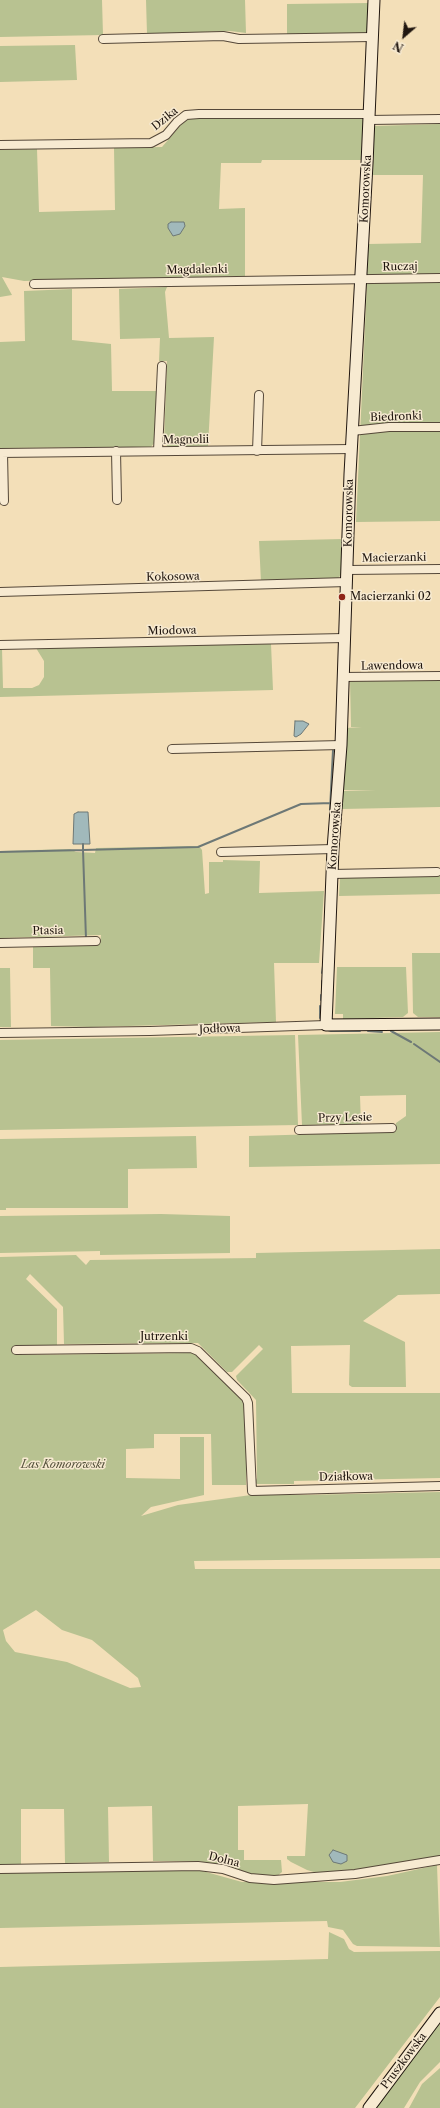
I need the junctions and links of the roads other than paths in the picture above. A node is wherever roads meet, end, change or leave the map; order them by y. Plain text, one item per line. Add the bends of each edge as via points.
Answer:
1 (374, 0) edge
2 (372, 37) junction
3 (103, 39) dead end
4 (369, 117) junction
5 (440, 119) edge
6 (0, 145) edge
7 (440, 278) edge
8 (361, 279) junction
9 (34, 284) dead end
10 (162, 366) dead end
11 (259, 395) dead end
12 (440, 427) edge
13 (352, 431) junction
14 (352, 449) junction
15 (158, 451) junction
16 (257, 451) junction
17 (116, 452) junction
18 (2, 453) edge
19 (117, 500) dead end
20 (4, 501) dead end
21 (440, 569) edge
22 (347, 570) junction
23 (347, 582) junction
24 (0, 592) edge
25 (344, 638) junction
26 (0, 645) edge
27 (440, 676) edge
28 (344, 677) junction
29 (341, 745) junction
30 (172, 749) dead end
31 (333, 850) junction
32 (221, 852) dead end
33 (437, 872) dead end
34 (332, 874) junction
35 (96, 941) dead end
36 (0, 943) edge
37 (440, 1024) edge
38 (326, 1025) junction
39 (0, 1033) edge
40 (392, 1128) dead end
41 (299, 1130) dead end
42 (16, 1350) dead end
43 (440, 1486) edge
44 (252, 1491) joint
45 (440, 1860) edge
46 (0, 1869) edge
47 (440, 2013) edge
48 (369, 2108) edge

1 - 2 street, Komorowska
2 - 3 street via 239,39 223,36
2 - 4 street, Komorowska
4 - 5 street, Dzika
4 - 6 street, Dzika via 199,114 186,115 166,135 151,142
4 - 8 street, Komorowska
7 - 8 street, Ruczaj
8 - 9 street, Magdalenki
8 - 13 street, Komorowska
10 - 15 street
11 - 16 street
12 - 13 street, Biedronki via 388,427
13 - 14 street, Komorowska
14 - 16 street, Magnolii
14 - 22 street, Komorowska
15 - 16 street, Magnolii
15 - 17 street, Magnolii
17 - 18 street, Magnolii
17 - 19 street
18 - 20 street, Magnolii
21 - 22 street, Macierzanki
22 - 23 street, Komorowska
23 - 24 street, Kokosowa
23 - 25 street, Komorowska
25 - 26 street, Miodowa
25 - 28 street, Komorowska
27 - 28 street, Lawendowa
28 - 29 street, Komorowska
29 - 30 street
29 - 31 street, Komorowska
31 - 32 street
31 - 34 street, Komorowska
33 - 34 street
34 - 38 street, Komorowska
35 - 36 street, Ptasia
37 - 38 street, Jodłowa
38 - 39 street, Jodłowa
40 - 41 street, Przy Lesie
42 - 44 street, Jutrzenki via 195,1349 248,1403
43 - 44 street, Działkowa
45 - 46 street, Dolna via 355,1874 274,1880 250,1878 223,1869 198,1866
47 - 48 street, Pruszkowska

